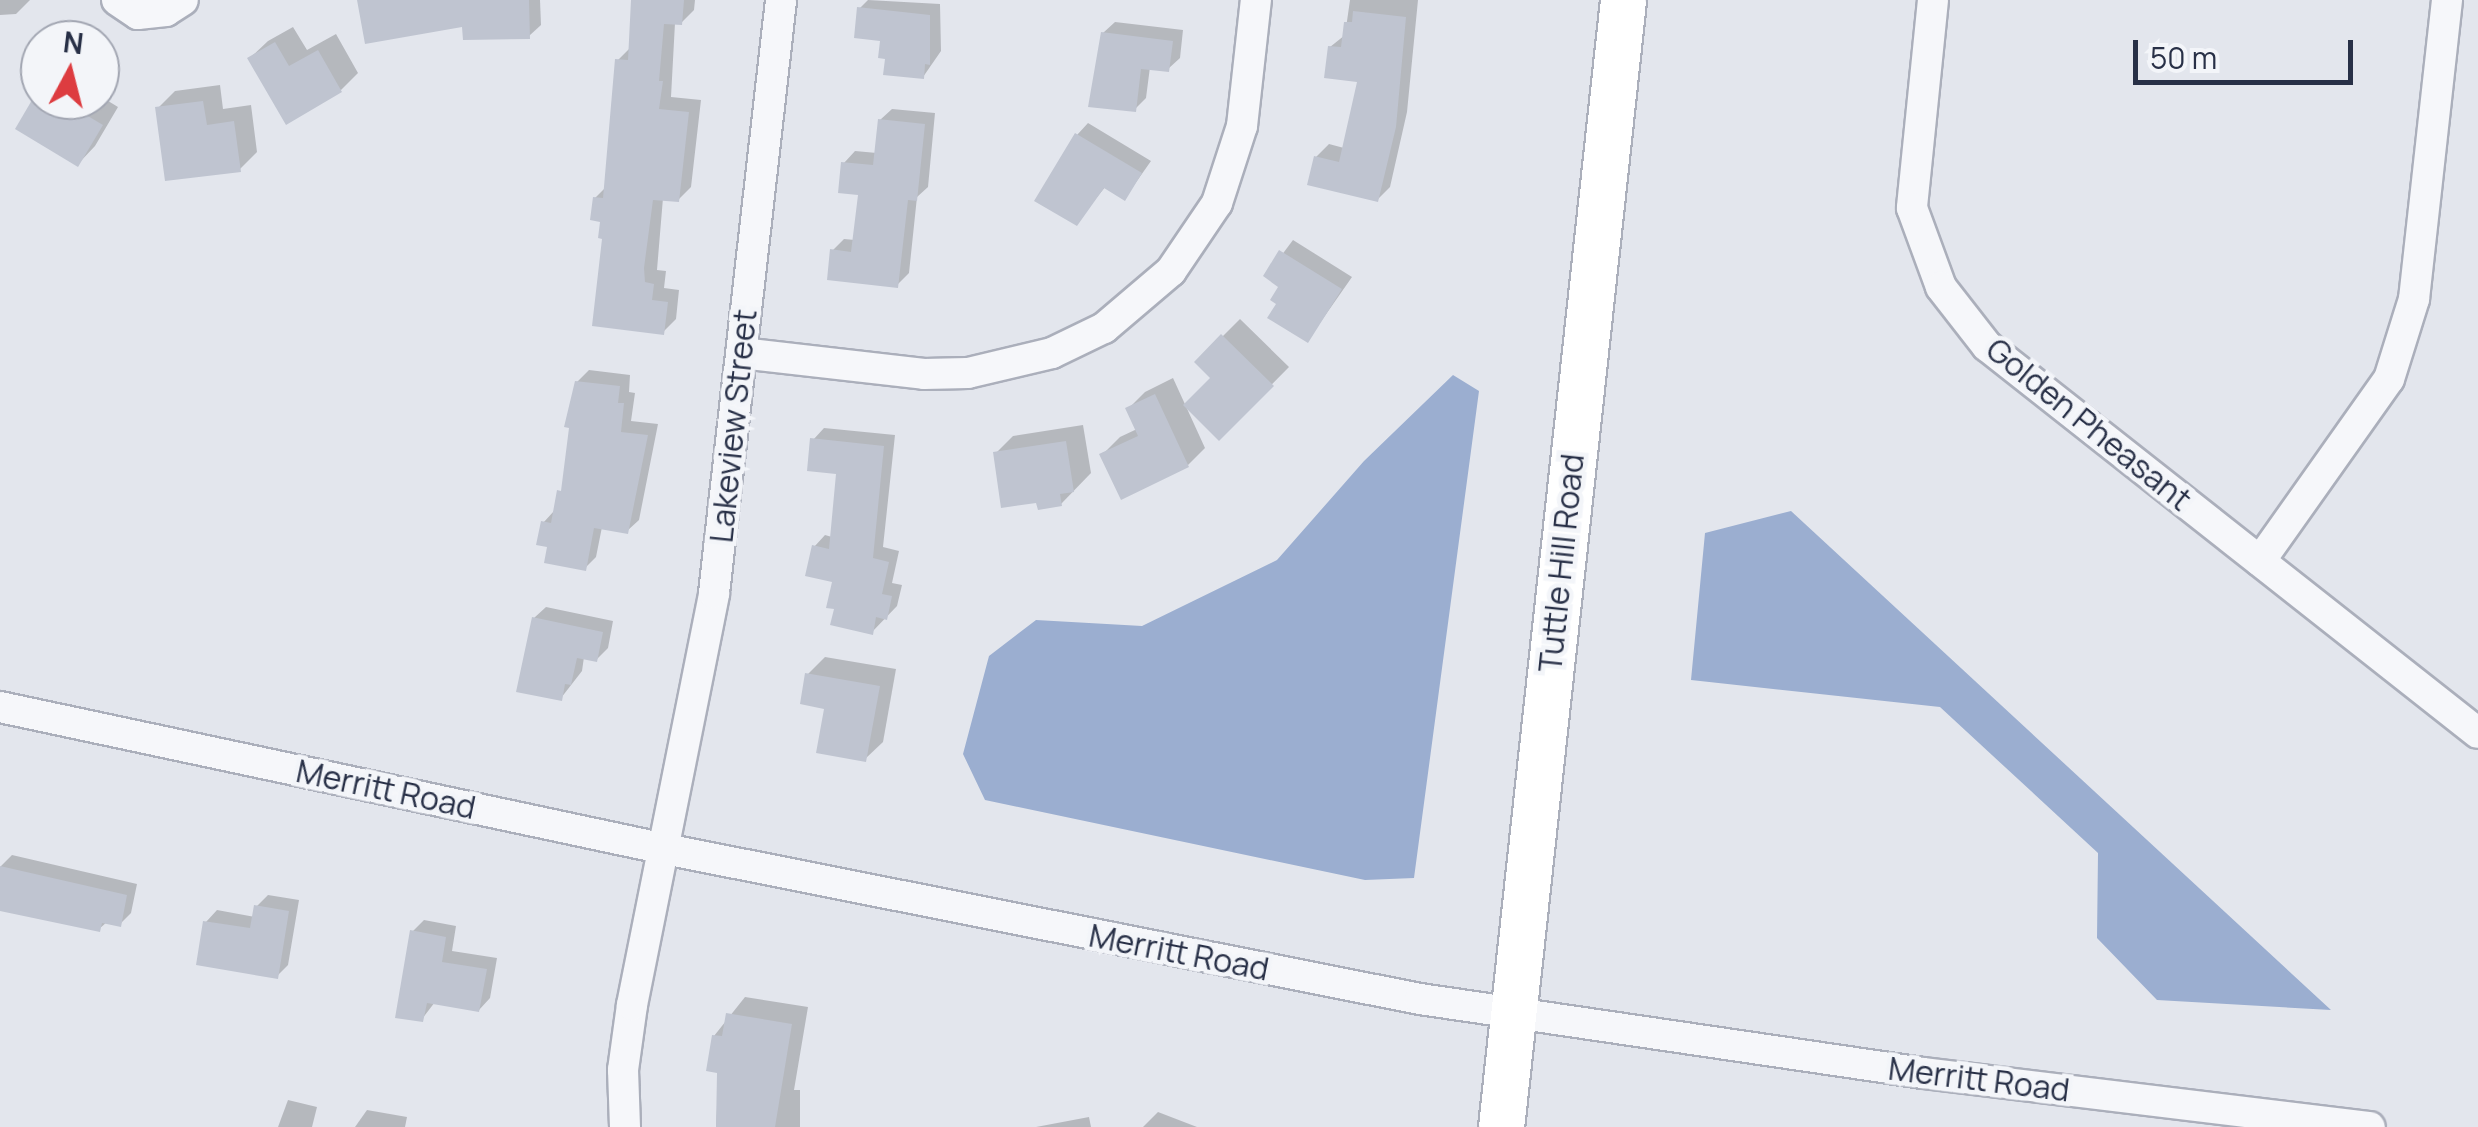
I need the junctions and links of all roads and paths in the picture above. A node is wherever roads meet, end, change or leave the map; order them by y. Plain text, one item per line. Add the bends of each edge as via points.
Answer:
1 (118, 0) edge
2 (183, 0) edge
3 (781, 0) edge
4 (1256, 0) edge
5 (1623, 0) edge
6 (1933, 0) edge
7 (2447, 0) edge
8 (741, 352) junction
9 (2260, 561) junction
10 (0, 707) edge
11 (2478, 732) edge
12 (664, 848) junction
13 (1511, 1013) junction
14 (624, 1127) edge
15 (1501, 1127) edge
16 (2370, 1127) edge

1 - 2 street via 138,14 166,11
3 - 8 street, Lakeview Street
4 - 8 street via 1242,126 1216,203 1171,271 1104,328 1052,354 968,374
5 - 13 main road, Tuttle Hill Road
6 - 9 street, Golden Pheasant via 1912,208 1941,287 1987,346
7 - 9 street via 2414,299 2389,379
8 - 12 street, Lakeview Street via 714,593
9 - 11 street, Golden Pheasant
10 - 12 street, Merritt Road
12 - 13 street, Merritt Road
12 - 14 street, Lakeview Street via 623,1070
13 - 15 main road, Tuttle Hill Road
13 - 16 street, Merritt Road via 1923,1073

